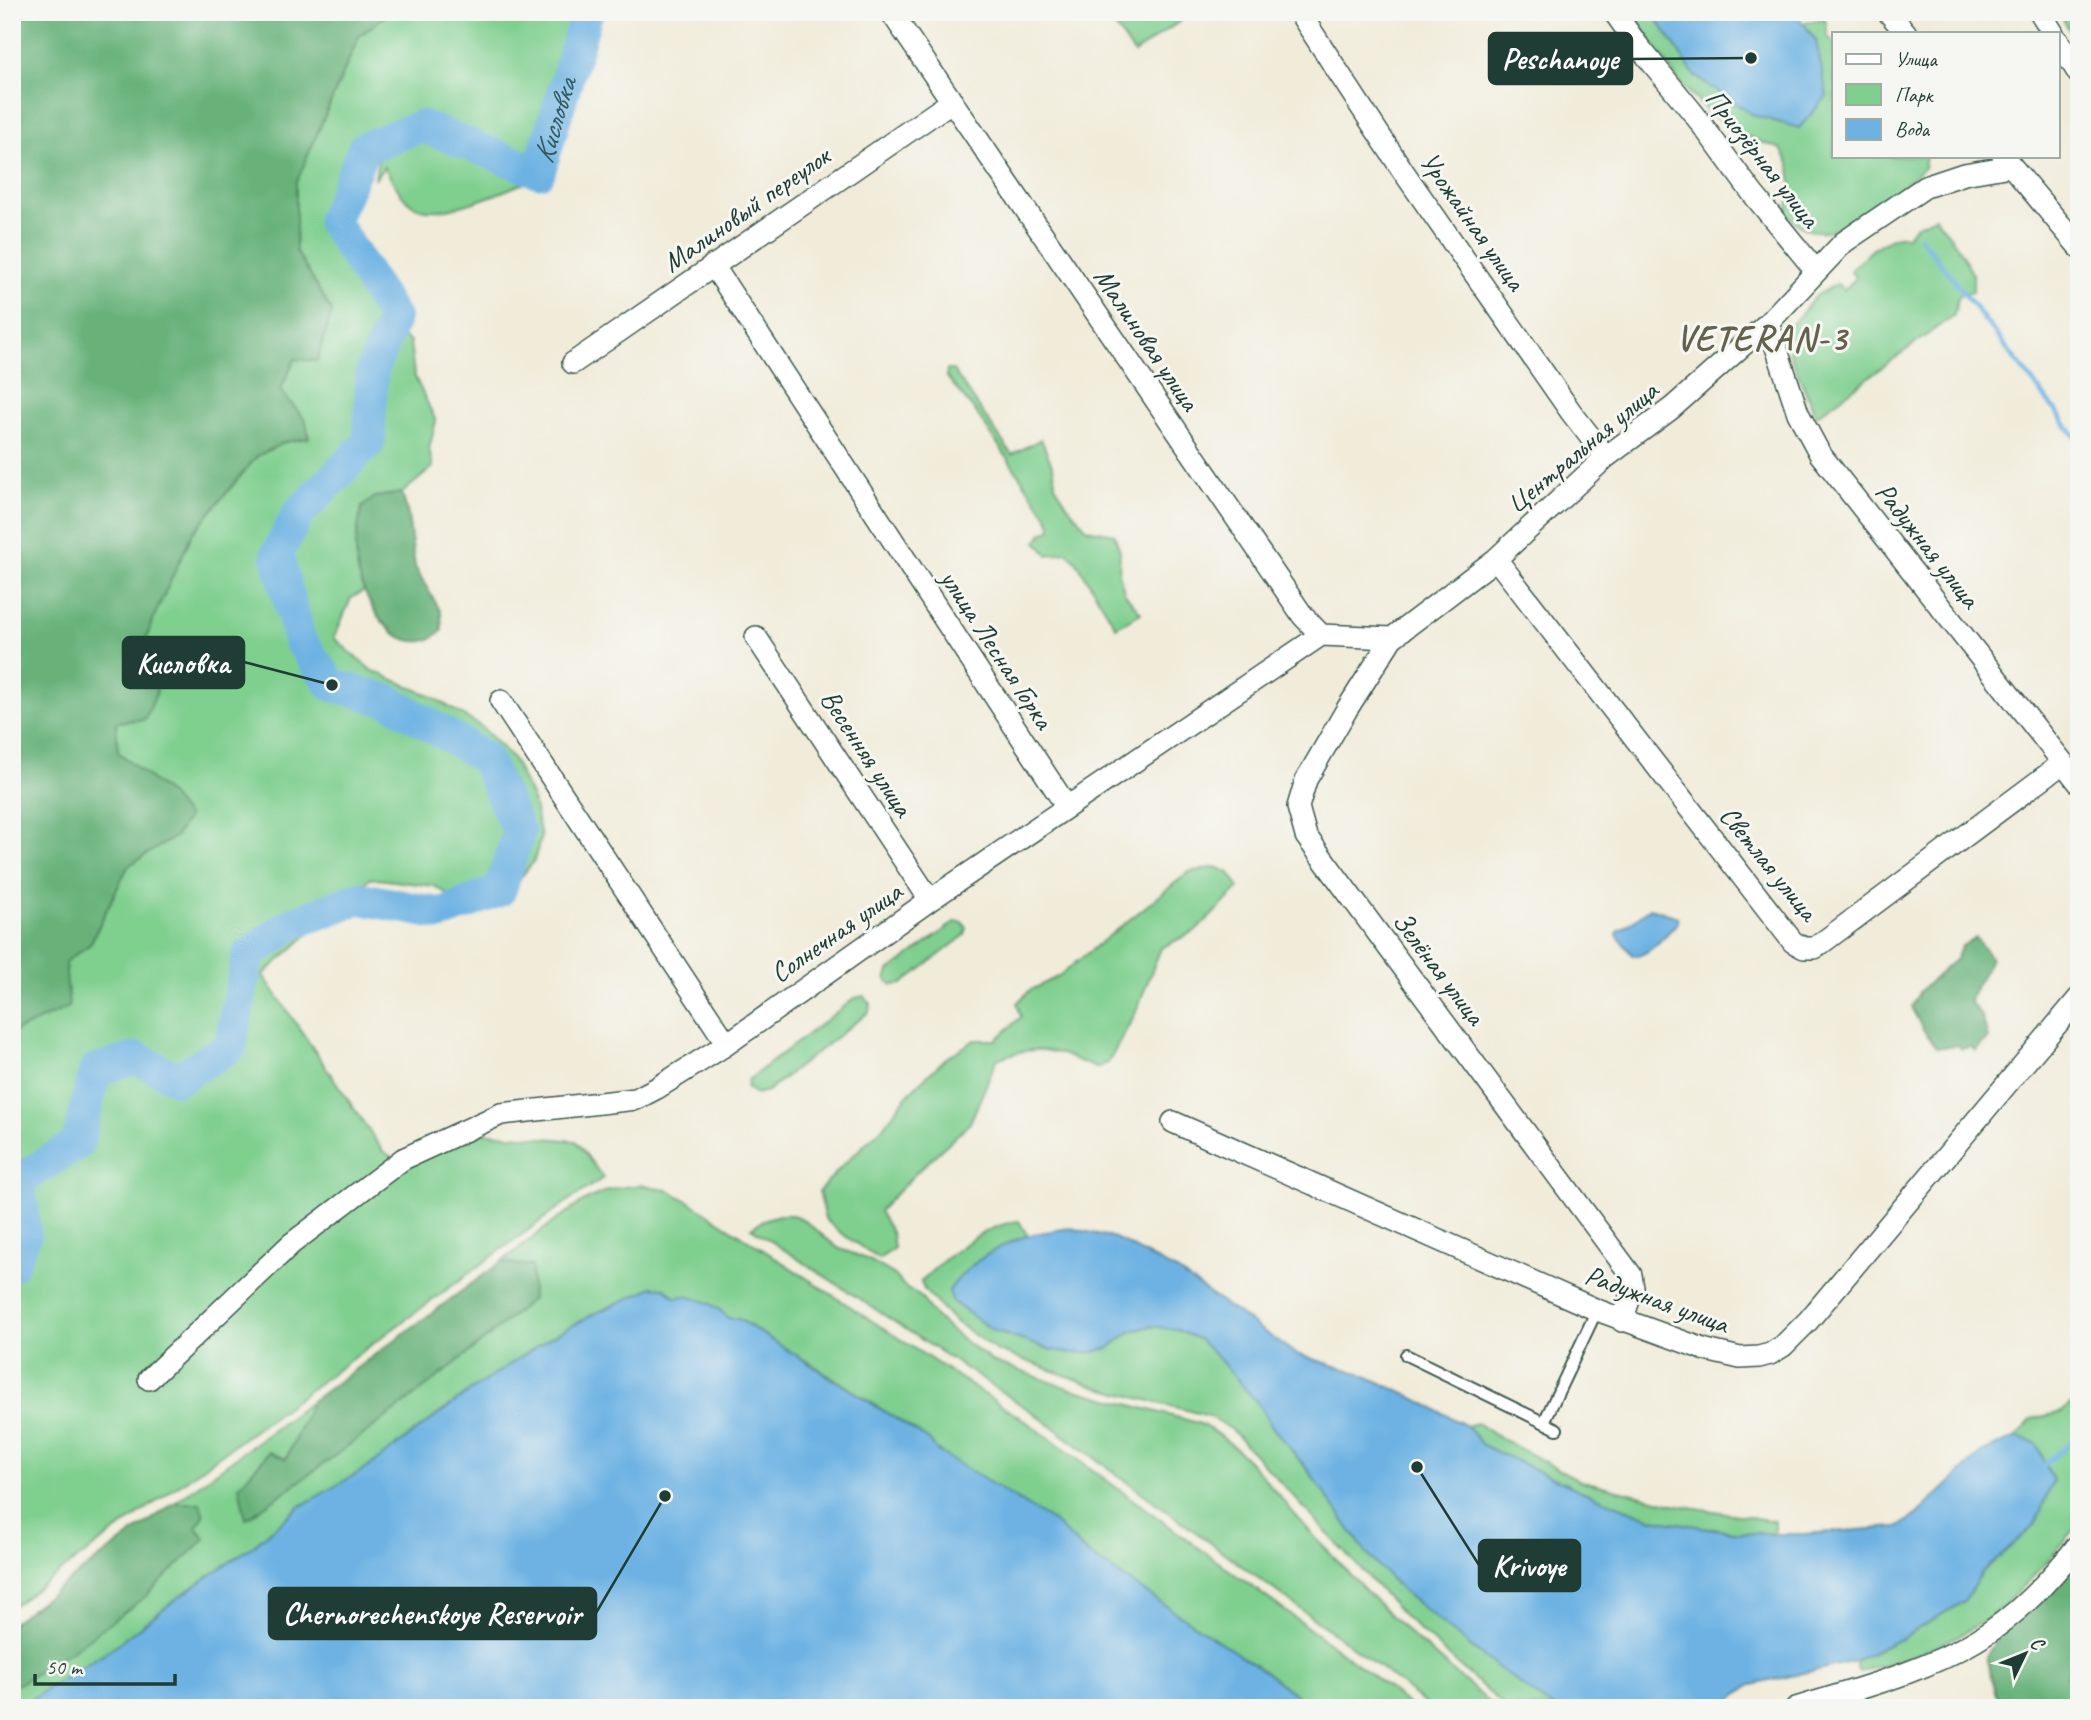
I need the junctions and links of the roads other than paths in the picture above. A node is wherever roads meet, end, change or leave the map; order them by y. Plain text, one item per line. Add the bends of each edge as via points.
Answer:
1 (891, 12) edge
2 (1299, 12) edge
3 (1614, 12) edge
4 (1888, 12) edge
5 (2040, 12) edge
6 (1905, 32) edge
7 (2052, 32) edge
8 (2060, 44) edge
9 (2079, 74) edge
10 (951, 102) junction
11 (2007, 161) edge
12 (2079, 247) edge
13 (713, 265) junction
14 (1816, 271) junction
15 (1768, 323) junction
16 (573, 363) dead end
17 (1606, 457) junction
18 (1496, 559) junction
19 (1321, 635) junction
20 (756, 637) dead end
21 (1392, 638) junction
22 (501, 701) dead end
23 (2063, 763) junction
24 (2079, 783) edge
25 (1066, 807) junction
26 (930, 900) junction
27 (2079, 998) edge
28 (727, 1044) junction
29 (1174, 1122) dead end
30 (1597, 1310) junction
31 (1622, 1321) junction
32 (1406, 1355) dead end
33 (149, 1379) dead end
34 (1544, 1422) junction
35 (1556, 1429) dead end
36 (2079, 1544) edge
37 (1796, 1708) edge

1 - 10 street, Малиновая улица
2 - 17 street, Урожайная улица via 1403,171
3 - 14 street, Приозёрная улица
4 - 6 street
5 - 7 street
8 - 9 street
10 - 13 street, Малиновый переулок
10 - 19 street, Малиновая улица via 1303,616
11 - 12 street, Центральная улица
11 - 14 street, Центральная улица via 1925,187 1844,242
13 - 16 street, Малиновый переулок
13 - 25 street, улица Лесная Горка
14 - 15 street, Центральная улица
15 - 17 street, Центральная улица via 1672,408
15 - 23 street, Радужная улица via 1798,413 1820,454
17 - 18 street, Центральная улица
18 - 21 street, Центральная улица
18 - 23 street, Светлая улица via 1793,942 1804,948 1815,948
19 - 21 street
19 - 25 street
20 - 26 street, Весенняя улица
21 - 31 street, Зелёная улица via 1306,780 1298,807 1301,822 1306,836 1624,1264 1633,1288
22 - 28 street
23 - 24 street, Радужная улица
25 - 26 street, Солнечная улица
26 - 28 street, Солнечная улица
27 - 31 street, Радужная улица via 1783,1346 1770,1354 1740,1358
28 - 33 street, Солнечная улица via 636,1099 501,1114 403,1159 291,1244
29 - 30 street, Радужная улица
30 - 31 street, Радужная улица
30 - 34 lane
32 - 34 lane
34 - 35 lane
36 - 37 street via 2027,1601 1978,1640 1900,1675

